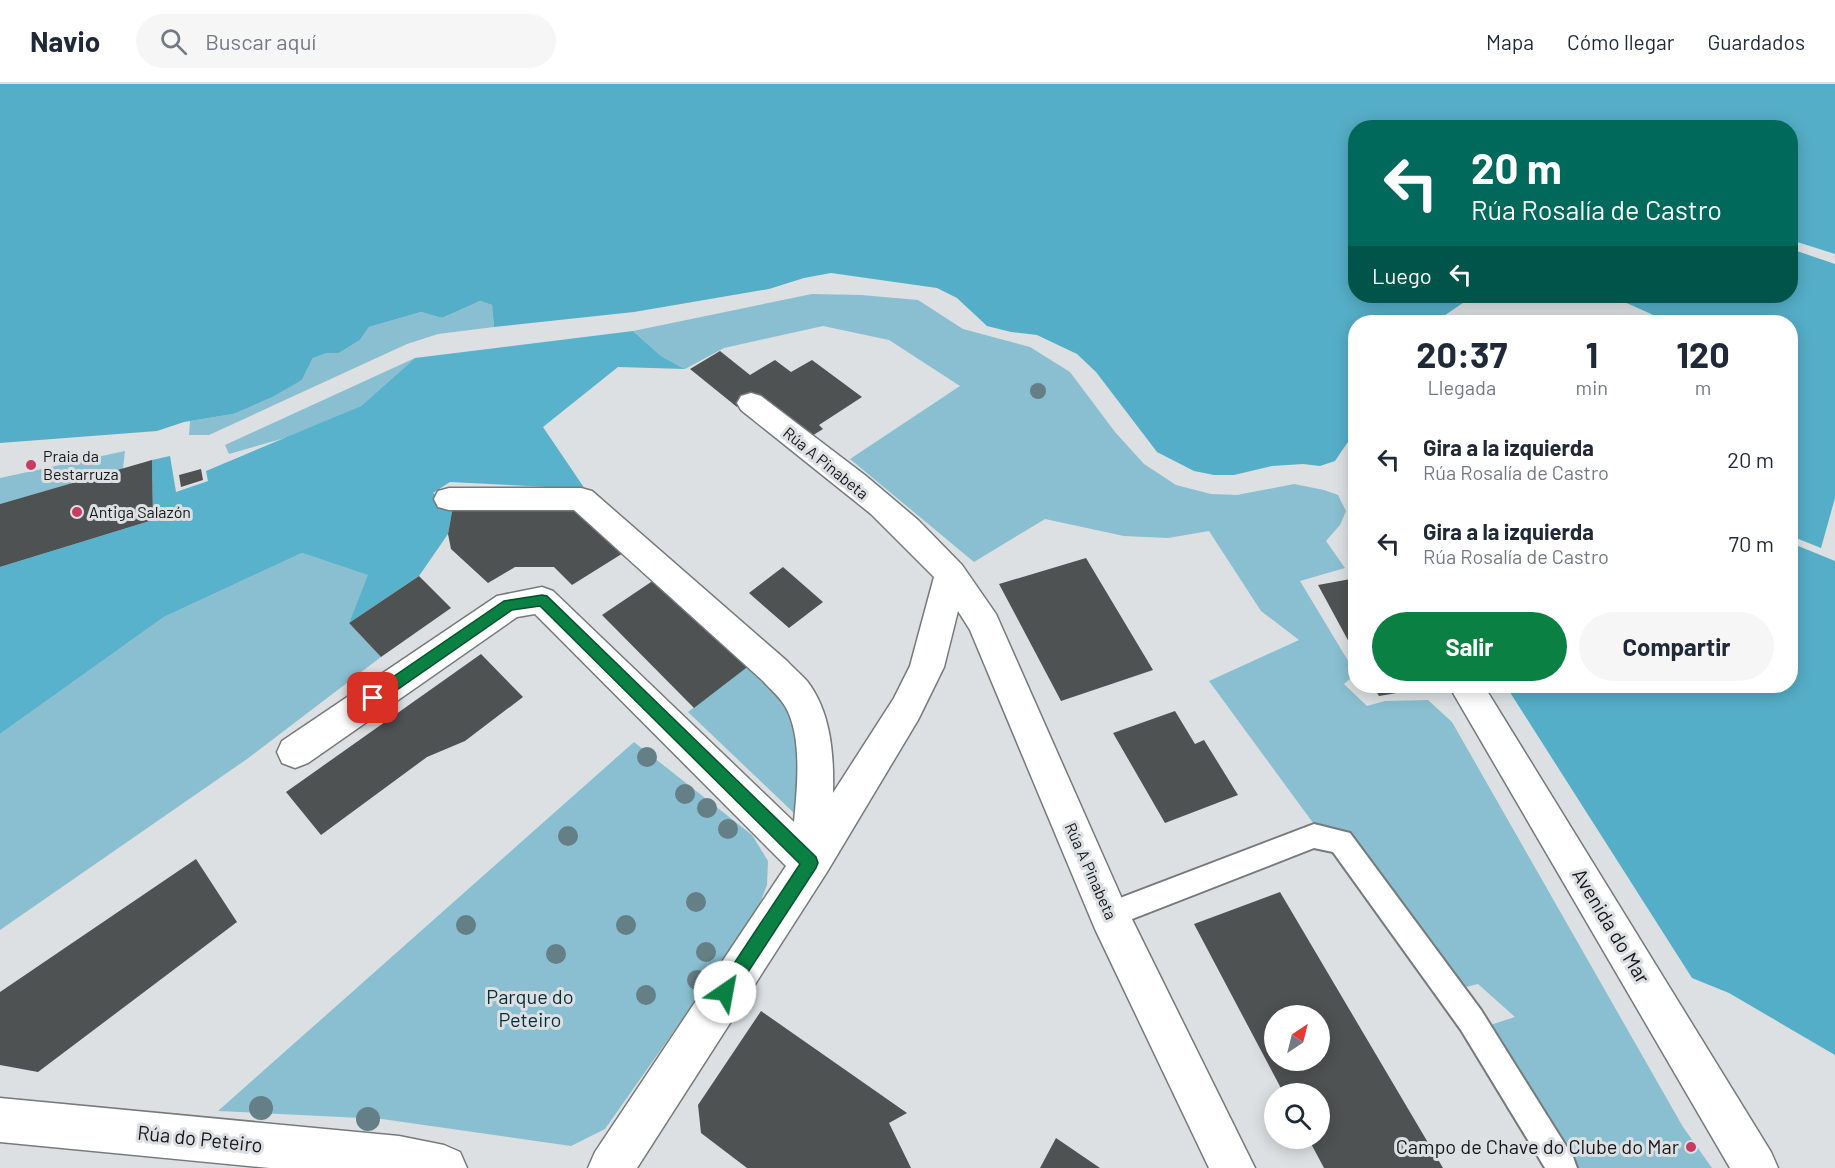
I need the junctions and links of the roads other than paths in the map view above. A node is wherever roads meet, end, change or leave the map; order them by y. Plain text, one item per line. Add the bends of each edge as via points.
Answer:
1 (751, 403) dead end
2 (449, 499) dead end
3 (951, 574) junction
4 (1470, 693) edge
5 (295, 752) dead end
6 (810, 863) junction
7 (1109, 915) junction
8 (0, 1120) edge
9 (398, 1163) edge
10 (444, 1168) edge
11 (611, 1168) edge
12 (1232, 1168) edge
13 (1562, 1168) edge
14 (1755, 1168) edge

1 - 3 street, Rúa A Pinabeta via 928,547
2 - 6 street via 581,499 775,671 797,695 809,719 816,770
3 - 6 street via 927,667 906,709
3 - 7 street, Rúa A Pinabeta via 984,624
4 - 14 street, Avenida do Mar
5 - 6 street via 509,605 542,600
6 - 11 street
7 - 12 street, Rúa A Pinabeta
7 - 13 lane via 1314,836 1341,842 1471,1020
8 - 9 street, Rúa do Peteiro
9 - 10 street, Rúa do Peteiro

